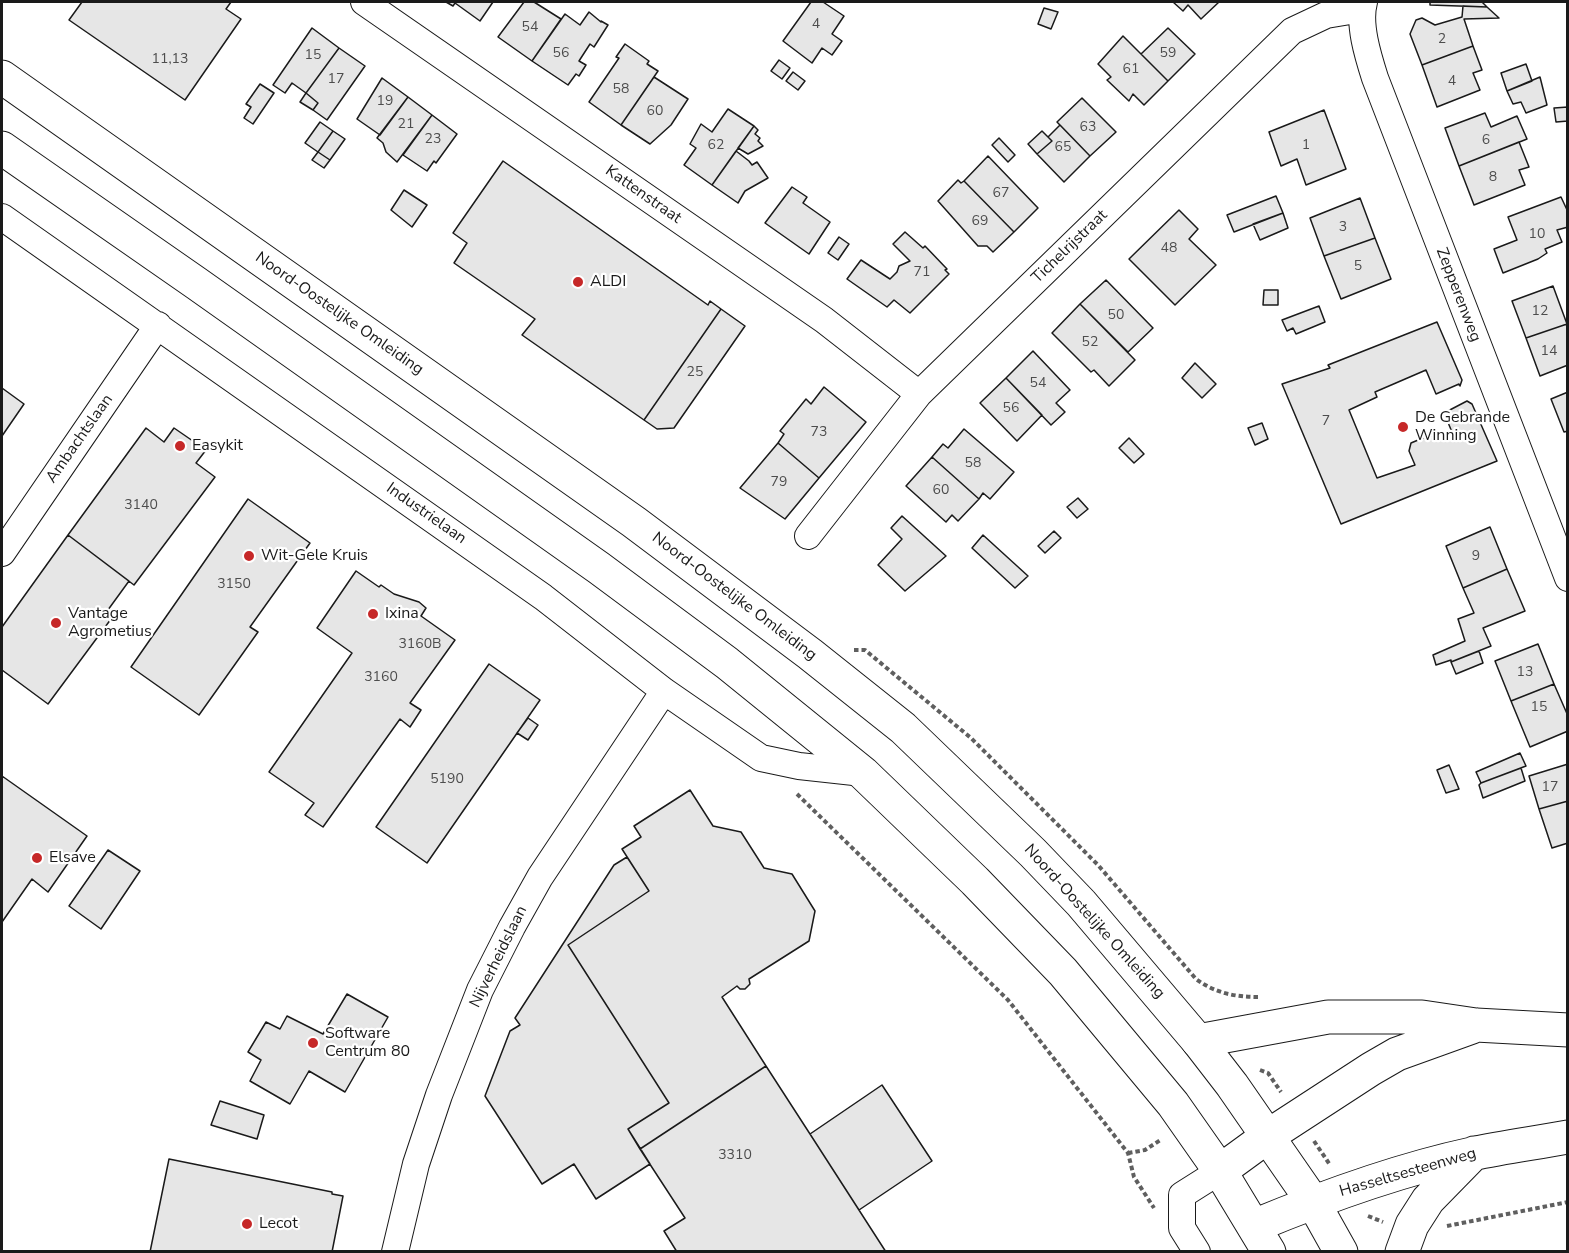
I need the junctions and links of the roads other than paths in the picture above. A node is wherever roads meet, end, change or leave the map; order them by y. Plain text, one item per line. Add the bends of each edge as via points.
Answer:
1 (364, 2) edge
2 (1360, 4) edge
3 (2, 77) edge
4 (2, 148) edge
5 (2, 217) edge
6 (158, 325) junction
7 (919, 394) junction
8 (808, 536) dead end
9 (2, 553) edge
10 (1568, 578) edge
11 (664, 691) junction
12 (863, 773) junction
13 (1476, 1025) junction
14 (1568, 1030) edge
15 (1198, 1041) junction
16 (1268, 1136) junction
17 (1568, 1137) edge
18 (1474, 1153) junction
19 (1220, 1171) junction
20 (1313, 1202) junction
21 (1262, 1239) edge
22 (395, 1251) edge
23 (1197, 1251) edge
24 (1341, 1251) edge
25 (1402, 1251) edge

1 - 7 street, Kattenstraat via 824,320
2 - 7 street, Tichelrijstraat via 1292,31
2 - 10 street, Zepperenweg via 1374,78
3 - 15 main road, Noord-Oostelijke Omleiding via 634,522 885,713 1081,903
4 - 12 main road via 608,574 727,663
5 - 6 street, Industrielaan
6 - 9 street, Ambachtslaan
6 - 11 street, Industrielaan via 543,597
7 - 8 street, Tichelrijstraat
11 - 12 street, Industrielaan via 761,758
11 - 22 street, Nijverheidslaan via 540,877 480,990 416,1164
12 - 19 main road via 975,880 1063,972 1173,1104
13 - 14 main road
13 - 15 main road via 1422,1017 1328,1017
13 - 16 main road via 1397,1054
15 - 16 main road, Noord-Oostelijke Omleiding
16 - 19 main road
16 - 20 main road, Noord-Oostelijke Omleiding
17 - 18 main road, Hasseltsesteenweg
18 - 20 main road, Hasseltsesteenweg
18 - 25 main road via 1428,1200
19 - 21 main road
19 - 23 street via 1182,1195 1182,1228
20 - 21 main road, Hasseltsesteenweg
20 - 24 main road, Noord-Oostelijke Omleiding

